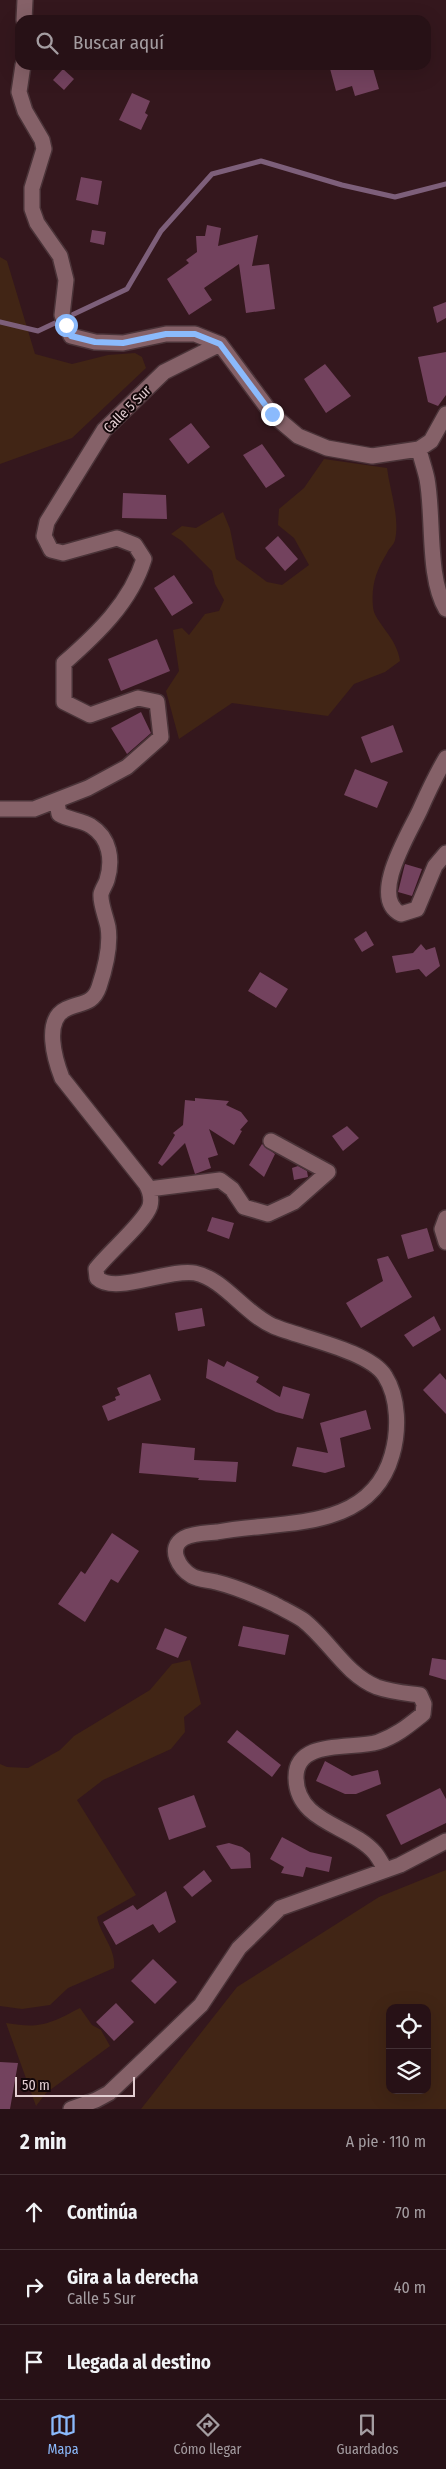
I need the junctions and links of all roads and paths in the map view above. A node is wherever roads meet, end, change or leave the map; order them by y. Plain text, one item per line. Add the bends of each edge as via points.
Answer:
1 (25, 0) edge
2 (24, 15) edge
3 (22, 70) edge
4 (220, 344) junction
5 (446, 414) edge
6 (419, 449) junction
7 (446, 610) edge
8 (446, 758) edge
9 (57, 802) junction
10 (0, 809) edge
11 (446, 853) edge
12 (271, 1141) dead end
13 (149, 1189) junction
14 (446, 1218) edge
15 (446, 1242) edge
16 (446, 1841) edge
17 (386, 1869) junction
18 (71, 2109) edge

1 - 2 street
3 - 4 street via 19,92 44,149 32,188 32,209 37,223 60,256 66,280 64,320 71,336 95,342 123,343 166,334 195,334
4 - 6 street via 272,414 298,436 328,448 372,456
4 - 9 street, Calle 5 Sur via 164,372 104,430 47,522 44,536 51,550 63,553 117,538 135,545 144,559 140,573 121,606 64,663 64,702 90,715 138,698 157,702 161,737 127,768
5 - 6 street via 431,441
6 - 7 street via 427,480 436,576
8 - 11 street via 400,848 389,882 392,908 401,914 417,909 435,866
9 - 10 street via 34,809
9 - 13 street via 59,814 91,826 105,841 111,857 101,894 108,943 99,987 88,1002 66,1009 57,1018 53,1031 56,1061 62,1078
12 - 13 street via 328,1172 294,1202 268,1214 244,1207 232,1189 220,1180
13 - 17 street via 151,1200 146,1214 96,1269 101,1282 126,1283 174,1272 205,1276 220,1284 262,1320 363,1358 378,1367 389,1382 396,1418 395,1446 381,1479 363,1500 324,1519 247,1526 190,1536 180,1542 175,1551 177,1560 193,1576 258,1597 304,1620 354,1672 369,1683 390,1691 420,1695 424,1704 422,1714 400,1733 362,1746 317,1749 306,1755 296,1770 296,1785 308,1808 356,1838 375,1853
14 - 15 street via 442,1229
16 - 17 street
17 - 18 street via 280,1908 240,1948 201,2005 108,2093

